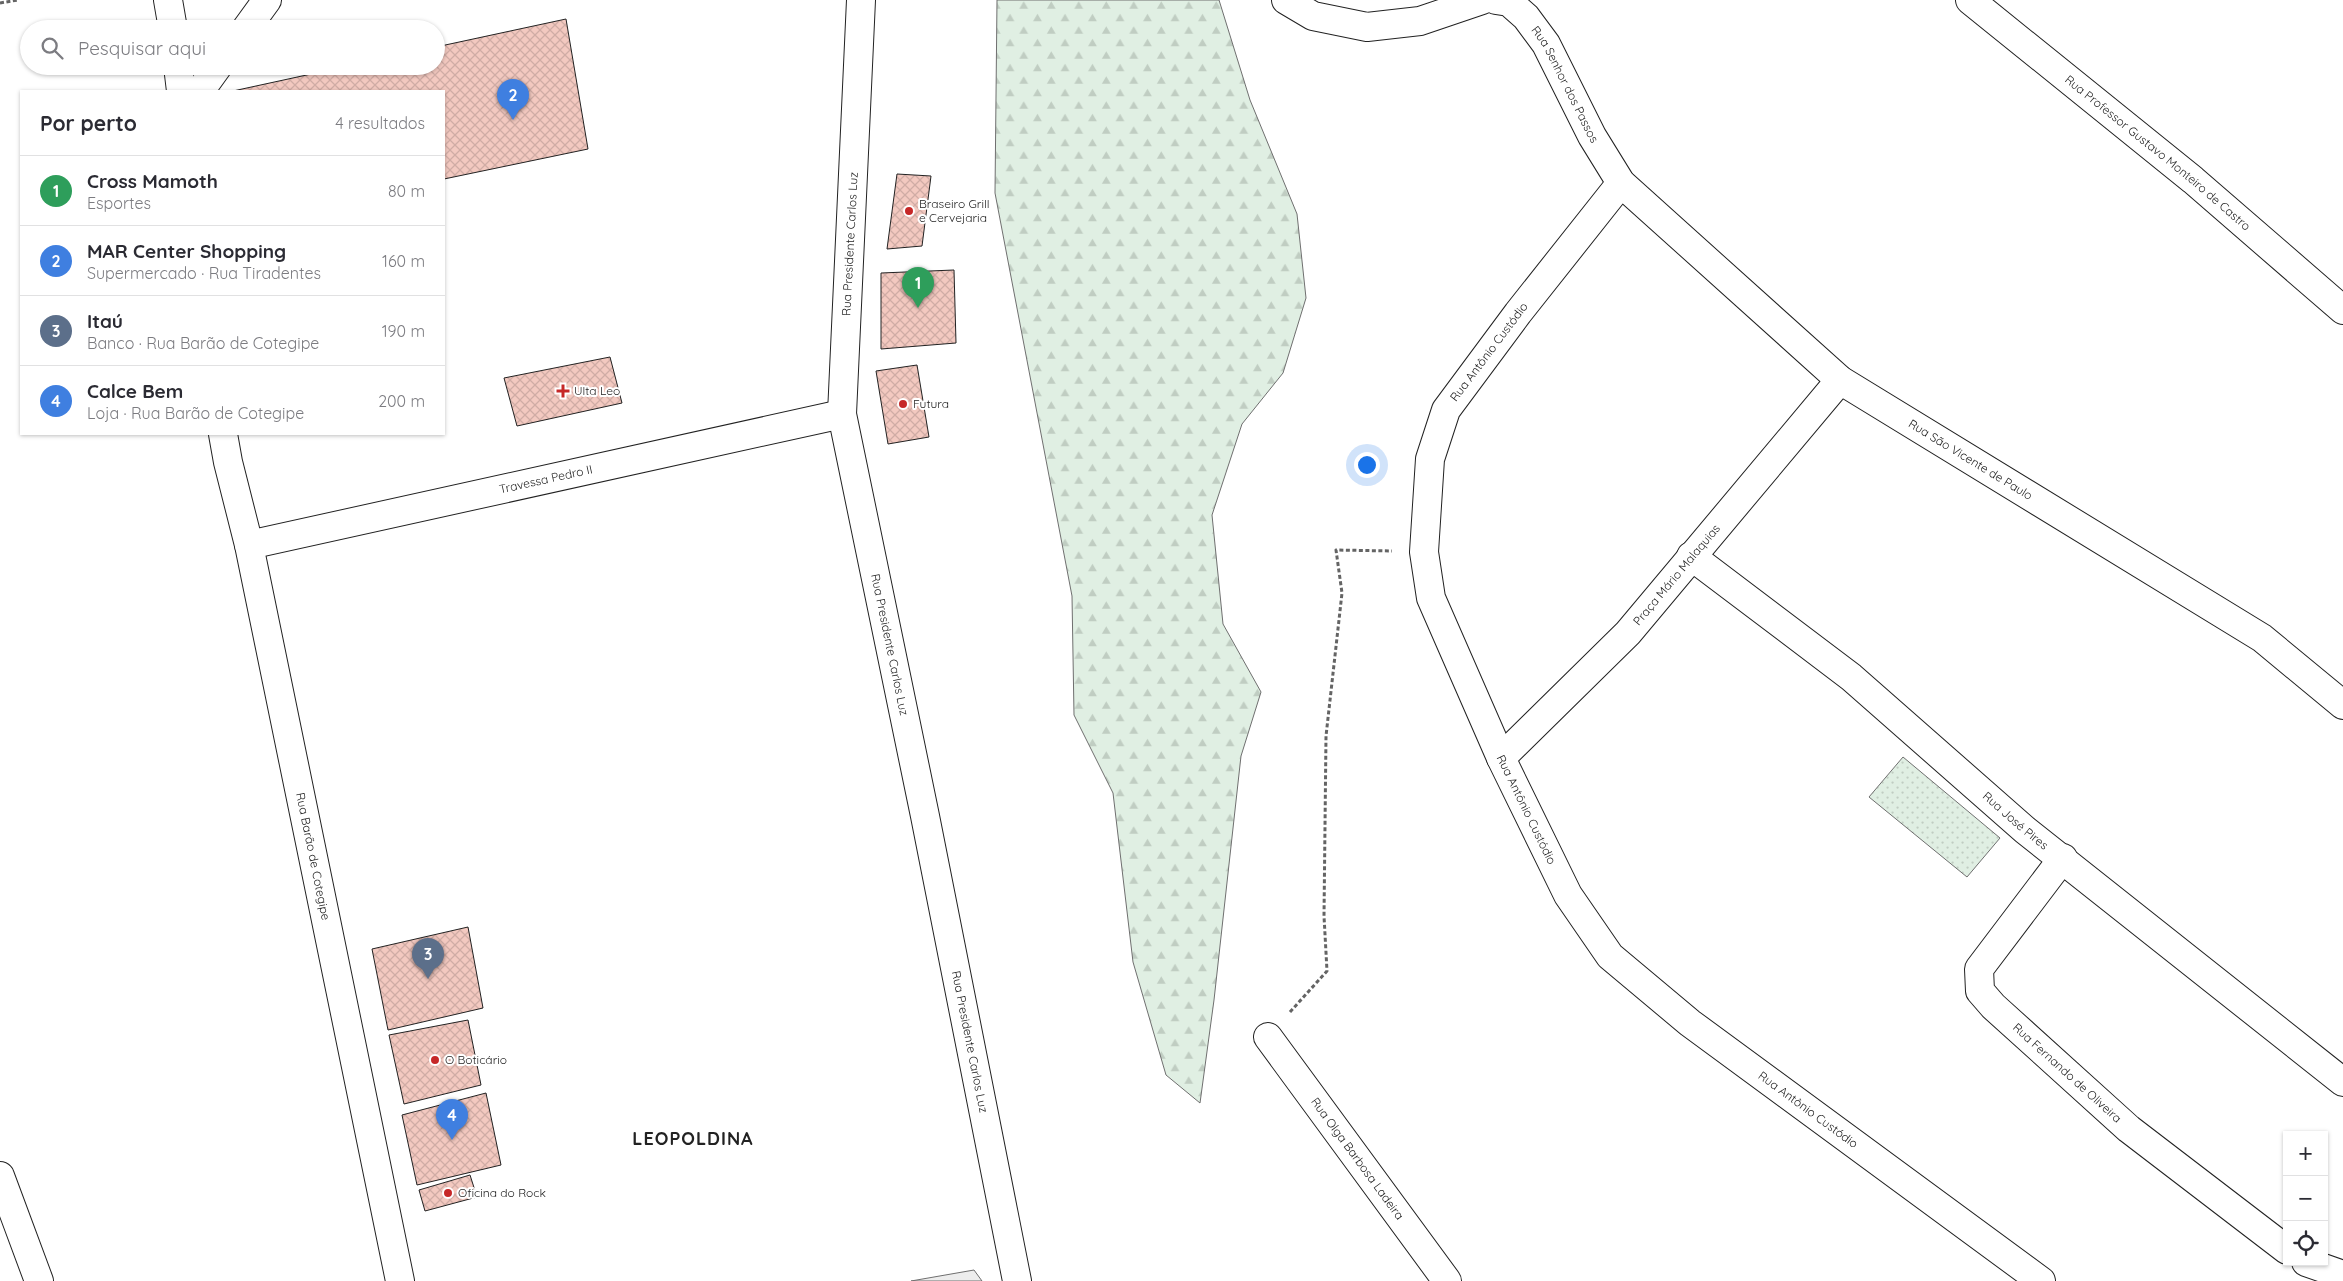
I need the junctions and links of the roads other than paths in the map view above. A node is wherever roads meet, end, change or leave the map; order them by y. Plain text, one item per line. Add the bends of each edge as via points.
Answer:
1 (168, 0) edge
2 (267, 0) edge
3 (861, 0) edge
4 (1286, 0) edge
5 (1482, 0) edge
6 (1496, 0) edge
7 (1970, 0) edge
8 (171, 20) edge
9 (253, 20) edge
10 (179, 75) edge
11 (212, 75) edge
12 (180, 90) edge
13 (201, 90) edge
14 (1621, 183) junction
15 (2343, 310) edge
16 (1840, 380) junction
17 (842, 414) junction
18 (223, 435) edge
19 (249, 545) junction
20 (1691, 556) junction
21 (2343, 705) edge
22 (1501, 758) junction
23 (2062, 858) junction
24 (1268, 1037) road end
25 (2343, 1082) edge
26 (0, 1176) edge
27 (2283, 1247) edge
28 (2317, 1266) edge
29 (2343, 1275) edge
30 (39, 1281) edge
31 (400, 1281) edge
32 (1017, 1281) edge
33 (1447, 1281) edge
34 (2041, 1281) edge

1 - 8 street
2 - 9 street
3 - 17 street, Rua Presidente Carlos Luz
4 - 5 street via 1313,16 1367,27 1420,21
6 - 14 street, Rua Senhor dos Passos via 1509,2 1526,17 1546,44 1592,136
7 - 15 street, Rua Professor Gustavo Monteiro de Castro via 2193,180
10 - 12 street
11 - 13 street
14 - 16 street, Rua São Vicente de Paulo
14 - 22 street, Rua Antônio Custódio via 1446,410 1430,459 1424,552 1431,598
16 - 20 street, Praça Mário Malaquias
16 - 21 street, Rua São Vicente de Paulo via 2262,638
17 - 19 street, Travessa Pedro II
17 - 32 street, Rua Presidente Carlos Luz
18 - 19 street, Rua Barão de Cotegipe
19 - 31 street, Rua Barão de Cotegipe
20 - 22 street, Praça Mário Malaquias via 1628,633
20 - 23 street, Rua José Pires via 1851,677 2025,830
22 - 34 street, Rua Antônio Custódio via 1568,895 1610,956 1690,1024
23 - 25 street, Rua José Pires
23 - 27 street, Rua Fernando de Oliveira via 1979,969 1980,991 2129,1129
24 - 33 street, Rua Olga Barbosa Ladeira
26 - 30 street
28 - 29 street

